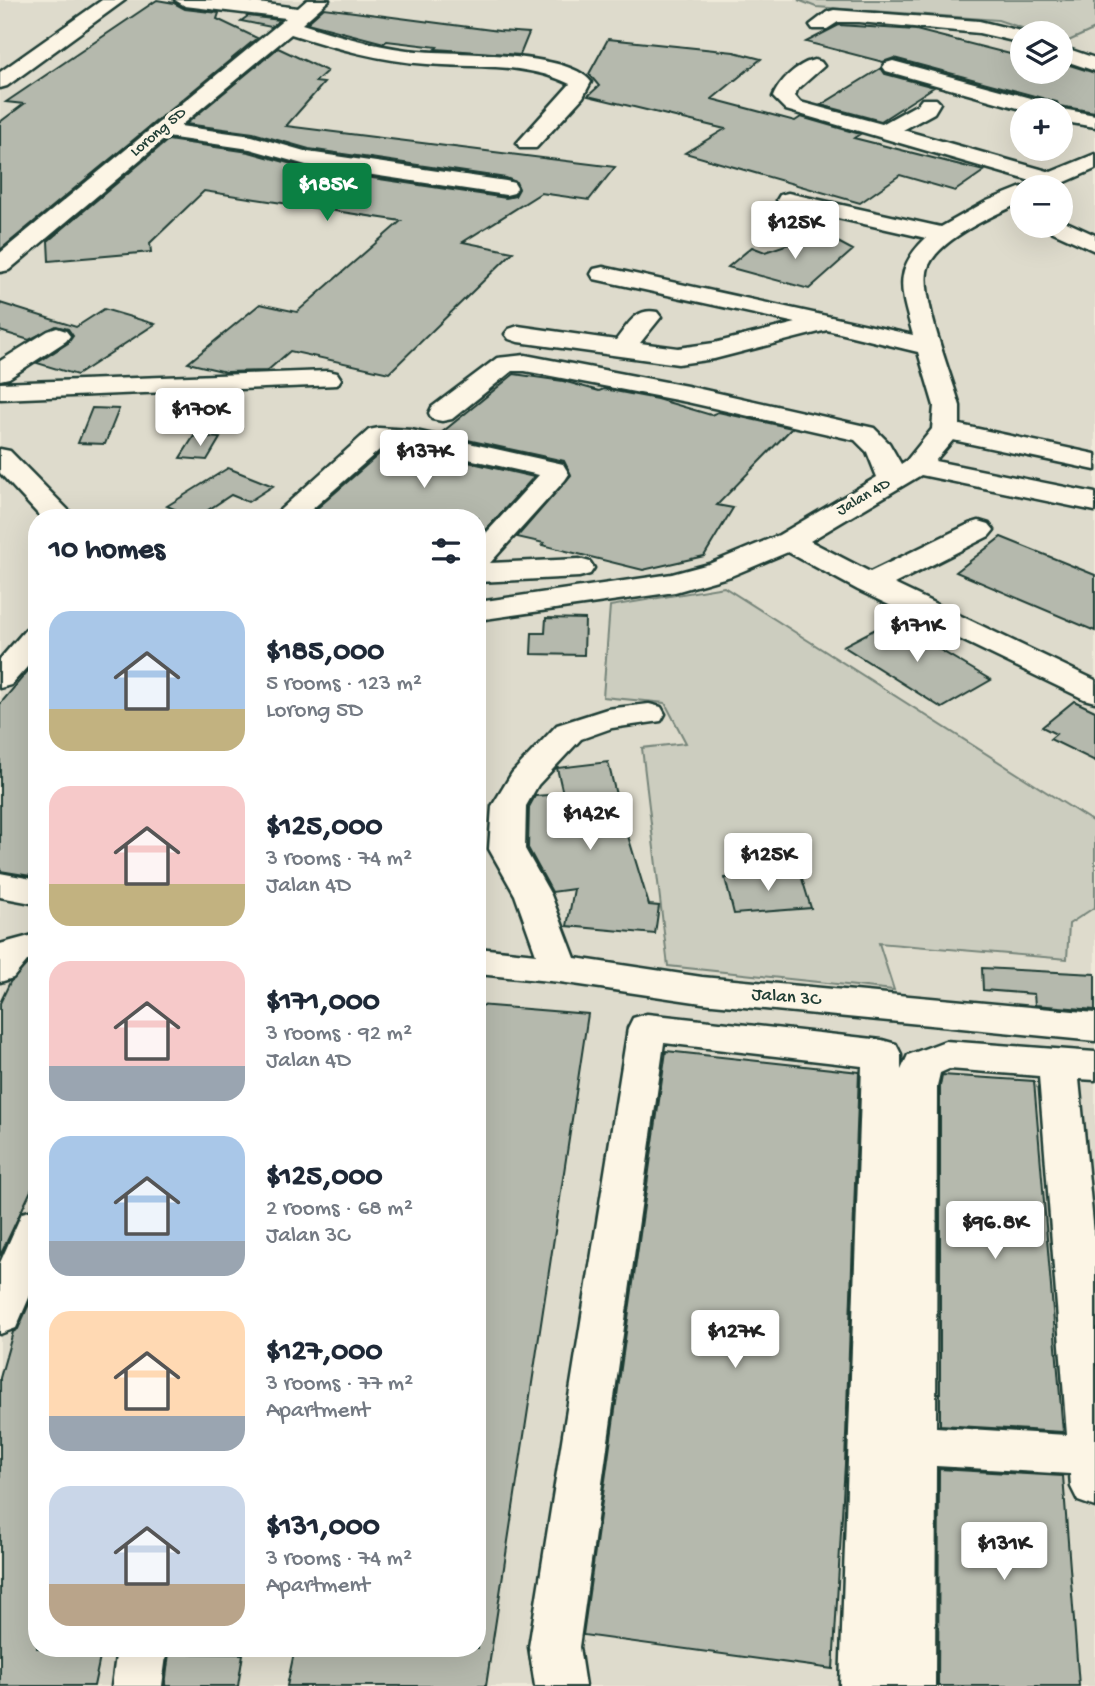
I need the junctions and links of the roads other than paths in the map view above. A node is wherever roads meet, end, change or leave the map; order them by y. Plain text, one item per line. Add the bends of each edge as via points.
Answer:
1 (114, 0) edge
2 (185, 0) edge
3 (319, 0) edge
4 (294, 20) junction
5 (820, 25) dead end
6 (1010, 34) edge
7 (1073, 57) edge
8 (1095, 65) edge
9 (814, 66) dead end
10 (894, 67) dead end
11 (2, 79) edge
12 (1010, 99) edge
13 (929, 103) dead end
14 (1073, 117) edge
15 (1095, 121) edge
16 (162, 130) junction
17 (886, 131) junction
18 (528, 142) dead end
19 (269, 148) junction
20 (1095, 161) edge
21 (1021, 175) edge
22 (1063, 175) edge
23 (506, 188) dead end
24 (448, 191) dead end
25 (788, 200) dead end
26 (1010, 205) edge
27 (1073, 233) edge
28 (945, 235) junction
29 (1095, 244) edge
30 (0, 265) edge
31 (603, 274) dead end
32 (648, 317) dead end
33 (832, 323) junction
34 (518, 334) dead end
35 (57, 336) dead end
36 (930, 347) junction
37 (622, 349) junction
38 (0, 372) edge
39 (328, 379) dead end
40 (0, 391) edge
41 (442, 413) dead end
42 (946, 429) junction
43 (0, 457) edge
44 (1095, 462) edge
45 (917, 466) junction
46 (893, 482) junction
47 (1095, 502) edge
48 (50, 509) edge
49 (295, 509) edge
50 (979, 530) dead end
51 (789, 541) junction
52 (486, 550) edge
53 (579, 568) dead end
54 (486, 573) edge
55 (869, 584) junction
56 (486, 610) edge
57 (28, 646) edge
58 (0, 678) edge
59 (1095, 692) edge
60 (649, 714) dead end
61 (0, 885) edge
62 (28, 890) edge
63 (28, 948) edge
64 (486, 962) edge
65 (0, 969) edge
66 (560, 969) junction
67 (1095, 1027) edge
68 (1077, 1065) edge
69 (21, 1239) edge
70 (0, 1316) edge
71 (913, 1445) junction
72 (1094, 1466) edge
73 (141, 1657) edge
74 (136, 1686) edge
75 (560, 1686) edge
76 (864, 1686) edge
77 (910, 1686) edge

1 - 11 street
2 - 4 street
3 - 4 street, Lorong 5D
4 - 16 street, Lorong 5D
4 - 18 street via 326,40 371,50 540,67 581,82 576,93
5 - 6 street via 834,16 859,16
7 - 8 street
9 - 17 street via 787,87 786,101
10 - 12 street
13 - 17 street
14 - 15 street
16 - 19 street
16 - 30 street, Lorong 5D
17 - 21 street
19 - 23 street via 306,158
19 - 24 street via 268,159 283,164 442,186
20 - 22 street
25 - 28 street
26 - 28 street
27 - 29 street
28 - 36 street via 918,262 913,278
31 - 33 street
32 - 37 street
33 - 36 street
33 - 37 street via 678,356
34 - 37 street
35 - 38 street
36 - 42 street via 947,406
39 - 40 street
41 - 46 street via 506,364 525,363 864,434 874,440 886,459
42 - 44 street
42 - 45 street, Jalan 4D
43 - 48 street
45 - 46 street, Jalan 4D
45 - 47 street
46 - 51 street, Jalan 4D
49 - 52 street via 379,436 411,438 553,470 555,474
50 - 55 street
51 - 55 street
51 - 56 street, Jalan 4D via 675,583
53 - 54 street
55 - 59 street
57 - 58 street
60 - 66 street via 607,719 569,732 531,771 509,806 507,849 533,895
61 - 62 street
63 - 65 street via 6,956
64 - 66 street, Jalan 3C
66 - 67 street, Jalan 3C via 702,990
68 - 71 street via 945,1055 922,1065 917,1086
68 - 72 street
69 - 70 street
71 - 72 street
71 - 77 street
73 - 74 street
75 - 76 street via 554,1647 647,1028 882,1054

